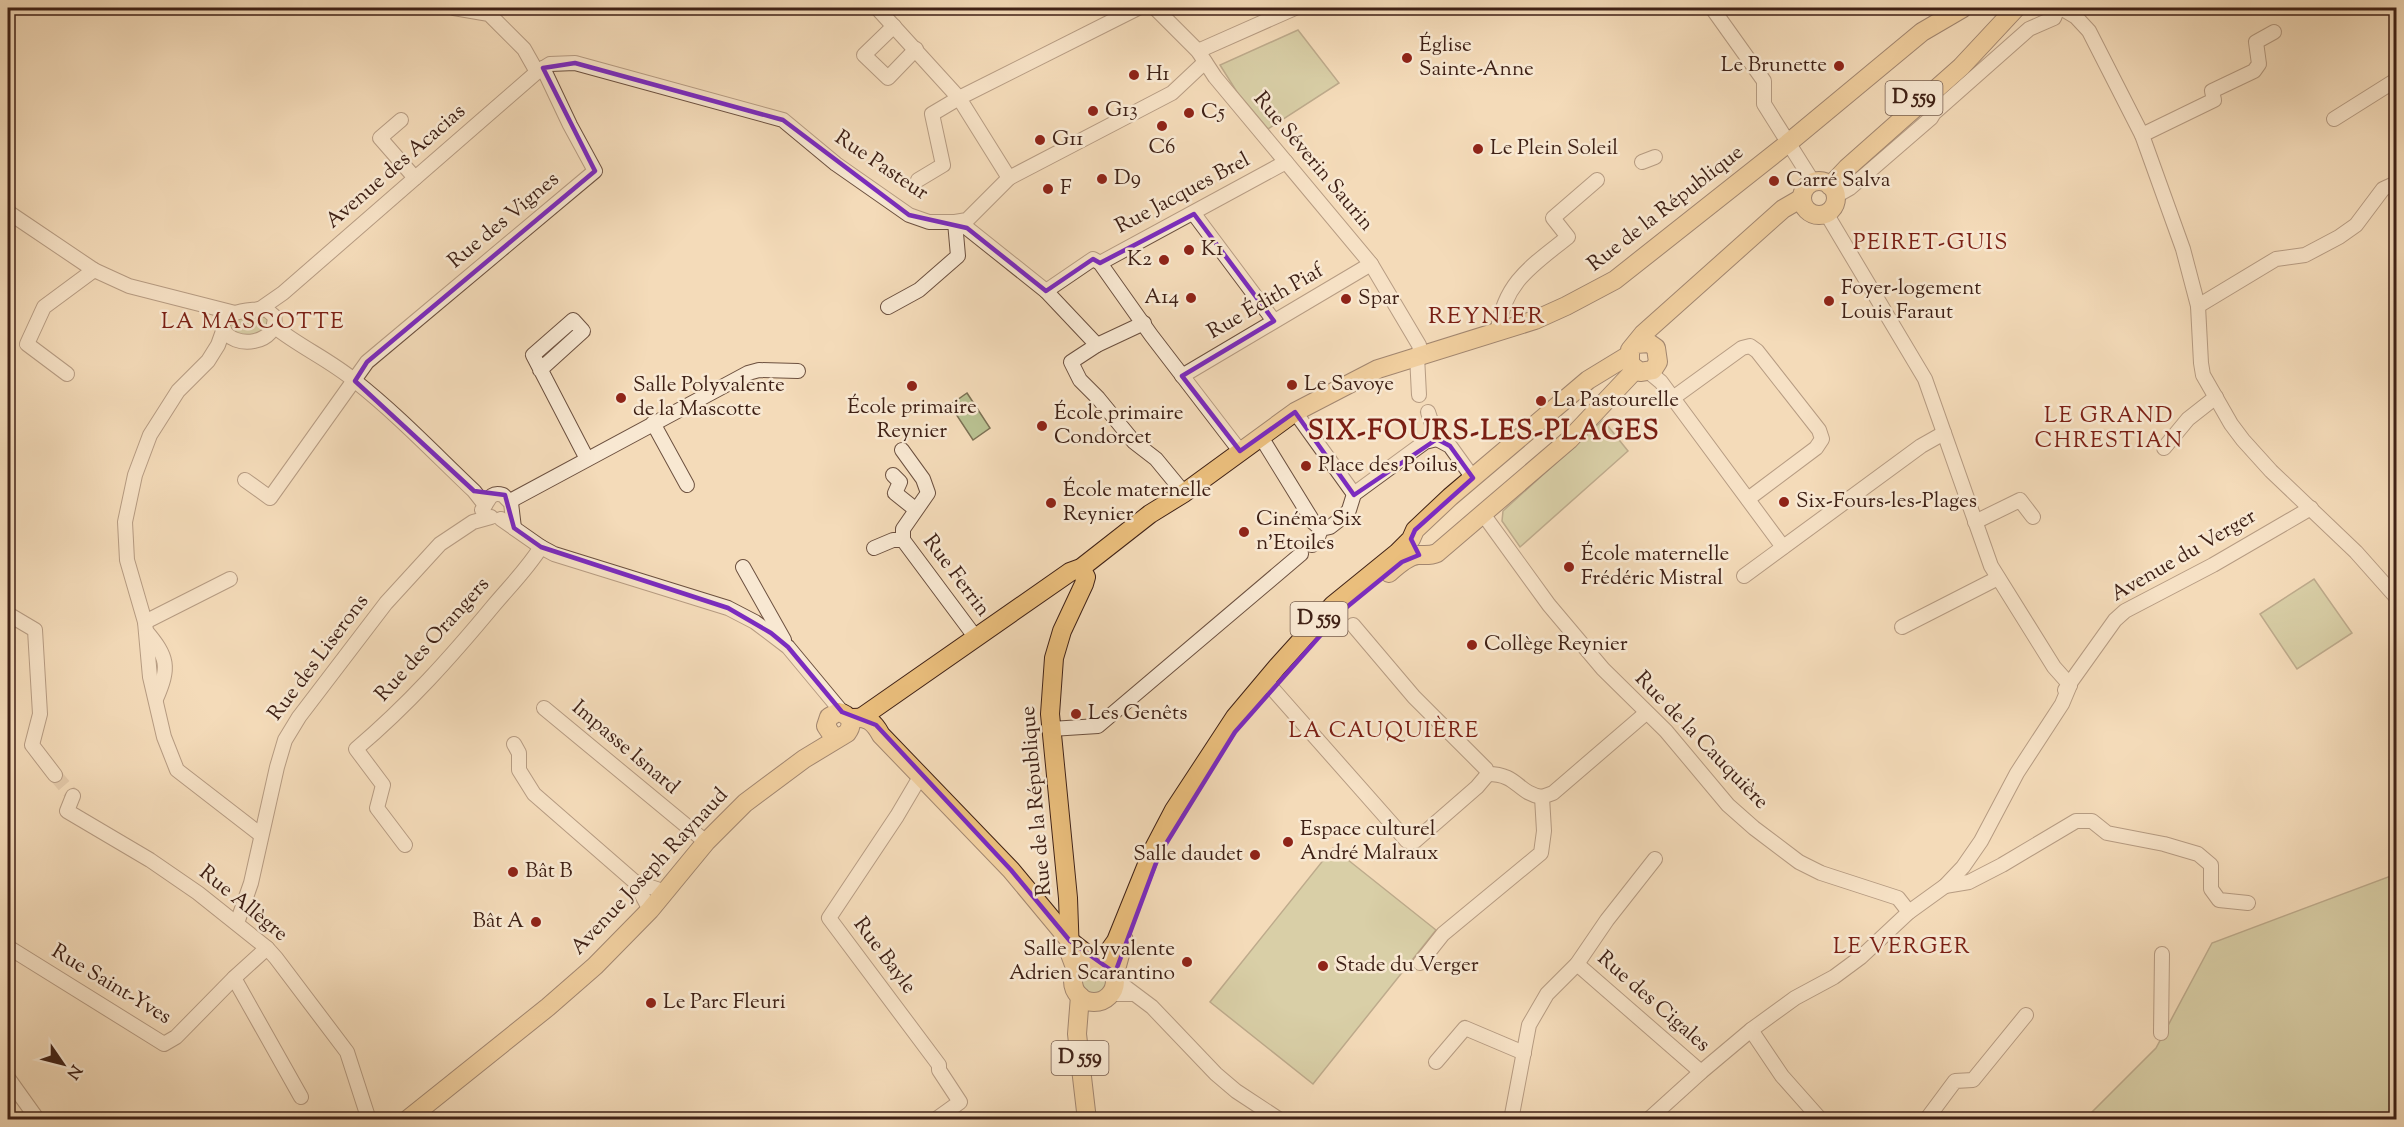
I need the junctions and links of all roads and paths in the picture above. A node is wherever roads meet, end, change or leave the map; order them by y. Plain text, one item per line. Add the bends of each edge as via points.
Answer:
1 (454, 8) edge
2 (877, 8) edge
3 (1138, 8) edge
4 (1155, 8) edge
5 (1295, 8) edge
6 (1712, 8) edge
7 (1963, 8) edge
8 (2000, 8) edge
9 (2016, 8) edge
10 (2060, 8) edge
11 (894, 26) junction
12 (2274, 32) dead end
13 (916, 49) junction
14 (1198, 52) junction
15 (540, 70) junction
16 (1189, 76) junction
17 (2397, 80) edge
18 (958, 98) junction
19 (2334, 119) dead end
20 (401, 120) dead end
21 (2142, 135) junction
22 (1787, 144) junction
23 (1286, 162) junction
24 (415, 178) junction
25 (1009, 178) junction
26 (918, 180) dead end
27 (1598, 180) dead end
28 (2397, 183) edge
29 (1825, 186) junction
30 (1803, 203) junction
31 (8, 212) edge
32 (1826, 213) junction
33 (1194, 214) junction
34 (955, 222) junction
35 (1100, 263) junction
36 (1371, 264) junction
37 (94, 270) junction
38 (1046, 291) junction
39 (2198, 306) junction
40 (211, 307) junction
41 (888, 307) dead end
42 (235, 313) junction
43 (269, 316) junction
44 (1274, 321) junction
45 (1144, 323) junction
46 (223, 327) junction
47 (1498, 330) junction
48 (265, 338) junction
49 (239, 342) junction
50 (295, 343) junction
51 (1097, 345) junction
52 (1419, 355) junction
53 (208, 361) junction
54 (1646, 363) junction
55 (540, 370) dead end
56 (798, 371) dead end
57 (67, 374) dead end
58 (1182, 376) junction
59 (355, 381) junction
60 (1419, 395) dead end
61 (2216, 397) junction
62 (1673, 398) junction
63 (1295, 412) junction
64 (1428, 412) dead end
65 (653, 423) junction
66 (1944, 433) junction
67 (1261, 437) junction
68 (1437, 439) junction
69 (2164, 448) dead end
70 (902, 450) dead end
71 (1240, 451) junction
72 (587, 459) junction
73 (893, 475) dead end
74 (1473, 478) junction
75 (245, 480) dead end
76 (687, 485) dead end
77 (1184, 493) junction
78 (1353, 494) junction
79 (1748, 499) junction
80 (496, 508) junction
81 (2311, 508) junction
82 (915, 509) junction
83 (1483, 514) junction
84 (2033, 517) dead end
85 (1975, 522) junction
86 (903, 540) junction
87 (541, 547) junction
88 (1415, 547) junction
89 (1783, 547) junction
90 (874, 548) dead end
91 (1301, 554) dead end
92 (743, 567) dead end
93 (1081, 568) junction
94 (1744, 576) dead end
95 (1998, 578) junction
96 (230, 579) dead end
97 (2397, 597) edge
98 (8, 614) edge
99 (1353, 625) dead end
100 (145, 627) junction
101 (1902, 627) dead end
102 (976, 638) junction
103 (788, 647) junction
104 (2070, 685) junction
105 (1277, 693) junction
106 (544, 708) dead end
107 (1646, 713) junction
108 (842, 724) junction
109 (1051, 729) junction
110 (514, 744) dead end
111 (1488, 774) junction
112 (55, 775) tunnel mouth
113 (920, 777) junction
114 (73, 796) tunnel mouth
115 (1542, 797) junction
116 (261, 835) junction
117 (706, 842) junction
118 (405, 845) dead end
119 (1655, 859) dead end
120 (634, 882) junction
121 (1946, 886) junction
122 (666, 892) junction
123 (2248, 903) dead end
124 (650, 910) junction
125 (1909, 912) junction
126 (237, 923) junction
127 (1070, 941) junction
128 (8, 947) edge
129 (267, 948) junction
130 (2162, 954) dead end
131 (1096, 959) junction
132 (1420, 963) dead end
133 (1577, 964) junction
134 (1076, 970) junction
135 (234, 978) junction
136 (1110, 987) junction
137 (1080, 996) junction
138 (2026, 1015) dead end
139 (1751, 1030) junction
140 (2161, 1033) dead end
141 (1524, 1053) junction
142 (1436, 1062) dead end
143 (1701, 1072) junction
144 (8, 1078) edge
145 (301, 1097) dead end
146 (414, 1116) edge
147 (38, 1119) edge
148 (369, 1119) edge
149 (935, 1119) edge
150 (1086, 1119) edge
151 (1096, 1119) edge
152 (1280, 1119) edge
153 (1511, 1119) edge
154 (1648, 1119) edge
155 (1821, 1119) edge
156 (1926, 1119) edge

1 - 15 street via 489,14
2 - 11 street
3 - 18 street
4 - 14 street, Rue Séverin Saurin
5 - 14 street
6 - 22 street via 1764,81 1764,104
7 - 22 main road, Rue de la République via 1922,32
8 - 29 main road, D 559 via 1970,50 1831,170
9 - 29 main road, D 559 via 1969,60
10 - 21 street via 2089,31
10 - 29 street via 2054,18 2028,29 1850,188
11 - 13 street
11 - 13 street via 864,55 888,78
12 - 21 street via 2256,42 2259,64 2254,71 2212,91 2214,100
13 - 18 street
14 - 16 street
14 - 16 street
14 - 23 street, Rue Séverin Saurin
15 - 24 street, Avenue des Acacias
15 - 34 street, Rue Pasteur via 550,64 575,63 783,120 836,164 909,215 929,222
15 - 59 street, Rue des Vignes via 595,171 368,362
16 - 25 street via 1173,93
17 - 19 street
18 - 25 street
18 - 26 street via 932,114 943,165
20 - 24 street via 380,138
21 - 39 street via 2183,249
22 - 29 street
22 - 47 main road, Rue de la République via 1615,280 1535,320
23 - 33 street, Rue Jacques Brel
23 - 36 street, Rue Séverin Saurin
24 - 43 street, Avenue des Acacias via 283,292
25 - 34 street via 967,220
27 - 47 street via 1553,218 1568,237 1518,279 1504,302
28 - 39 street via 2383,189 2356,225 2339,237 2305,255 2276,259
29 - 30 main road via 1804,190
29 - 32 main road via 1834,204
30 - 32 main road via 1813,214
30 - 54 main road, D 559 via 1662,331
31 - 37 street
32 - 66 street via 1925,379
33 - 35 street, Rue Jacques Brel
33 - 44 street
34 - 38 street
34 - 41 street via 958,256 926,284
35 - 38 street via 1093,259
35 - 45 street
36 - 44 street, Rue Édith Piaf
36 - 52 street, Rue Séverin Saurin via 1419,345
37 - 40 street via 129,286
37 - 57 street via 44,307 27,344
38 - 51 street
39 - 61 street via 2200,363
40 - 42 street
40 - 46 street
42 - 43 street
42 - 46 street
43 - 48 street, Avenue des Acacias
43 - 50 street
44 - 58 street, Rue Édith Piaf
45 - 51 street
45 - 58 street
46 - 49 street via 227,336
46 - 53 street
47 - 52 main road, Rue de la République
48 - 49 street
48 - 50 street
49 - 53 street
50 - 59 street
51 - 77 street via 1071,362 1080,380
52 - 60 street
52 - 63 main road, Rue de la République via 1370,373
53 - 100 street via 161,415 135,475 125,522 127,560
54 - 62 street
54 - 74 main road, D 559 via 1588,380
54 - 83 main road, D 559 via 1569,440
55 - 72 street
56 - 65 street via 748,373
58 - 71 street
59 - 75 street, Rue des Vignes via 270,498
59 - 80 street
61 - 69 street via 2188,419
61 - 81 street via 2243,440
62 - 79 street
62 - 79 street via 1750,346 1819,430 1822,440 1816,448
63 - 67 main road, Rue de la République
63 - 78 street
64 - 68 street
65 - 72 street
65 - 76 street
66 - 85 street
66 - 89 street via 1920,446
67 - 71 main road, Rue de la République
67 - 78 street via 1314,523 1317,538 1349,510
68 - 74 street via 1450,446
68 - 78 street via 1425,442
70 - 82 street, Rue Ferrin via 928,493
71 - 77 main road, Rue de la République
72 - 80 street
73 - 82 street, Rue Ferrin via 900,482 895,493
74 - 88 main road, D 559 via 1414,530
77 - 93 main road, Rue de la République via 1150,514
79 - 89 street
80 - 87 street via 514,528
80 - 116 street, Rue des Liserons via 440,544 386,603 299,717 285,740
81 - 97 street
81 - 104 street, Avenue du Verger via 2125,611
82 - 86 street, Rue Ferrin via 903,528
83 - 88 main road, D 559 via 1437,553 1428,556
83 - 107 street, Rue de la Cauquière via 1549,605
84 - 85 street via 2020,500
85 - 95 street
86 - 90 street, Rue Ferrin
86 - 102 street, Rue Ferrin
87 - 103 street via 596,569 728,608
87 - 118 street, Rue des Orangers via 445,665 356,749 383,785 377,808
88 - 105 main road, D 559 via 1342,611
88 - 131 main road, D 559 via 1333,605 1235,717 1174,810 1152,852 1116,941 1106,956
89 - 94 street
91 - 109 street via 1098,726
92 - 103 street
93 - 102 main road, Avenue Joseph Raynaud
93 - 109 main road, Rue de la République via 1086,577 1084,584 1054,658
95 - 101 street
95 - 104 street via 2054,667
96 - 100 street
98 - 112 street via 35,630 40,714 32,745
99 - 111 street
100 - 116 street via 150,677 164,737 177,770
102 - 108 main road, Avenue Joseph Raynaud
103 - 108 street via 822,689
104 - 121 street, Avenue du Verger via 2056,700 2010,772
105 - 111 street via 1407,841 1415,842
105 - 136 main road, D 559 via 1235,732 1181,813 1149,877
106 - 117 street, Impasse Isnard
107 - 115 street via 1553,793
107 - 125 street, Rue de la Cauquière via 1677,742 1728,805 1772,842 1821,873 1898,898
108 - 113 main road via 881,735
108 - 117 main road, Avenue Joseph Raynaud via 804,759 745,803
109 - 127 main road, Rue de la République
110 - 120 street via 519,753 519,770 534,794
111 - 115 street via 1506,776 1532,795
113 - 127 main road via 1011,870
113 - 149 street, Rue Bayle via 829,918 939,1065 960,1102
114 - 126 street, Rue Allègre via 67,811 150,860
115 - 132 street via 1541,853 1443,934
116 - 126 street, Rue des Liserons
117 - 122 main road, Avenue Joseph Raynaud
119 - 133 street
120 - 122 street
120 - 124 street
121 - 123 street via 1969,882 1994,870 2076,821 2092,821 2107,833 2198,854 2211,865 2211,889 2219,900
121 - 125 street, Avenue du Verger
122 - 124 main road, Avenue Joseph Raynaud
124 - 146 main road, Avenue Joseph Raynaud via 606,956 548,1007
125 - 139 street, Avenue du Verger via 1861,957
126 - 129 street, Rue Allègre
127 - 131 main road
127 - 134 main road, Rue de la République
128 - 135 street, Rue Saint-Yves via 164,1044 176,1037
129 - 135 street, Rue Saint-Yves
129 - 148 street, Rue Allègre via 346,1052
130 - 140 street
131 - 134 main road
131 - 136 main road via 1109,965
133 - 141 street via 1546,994 1529,1025
133 - 143 street, Rue des Cigales
134 - 137 main road via 1073,985
135 - 145 street
136 - 137 main road via 1092,1002
136 - 151 main road, D 559 via 1091,1016 1088,1038
136 - 152 street via 1132,994 1152,1008 1216,1074
137 - 150 main road, D 559 via 1077,1034
138 - 156 street via 1973,1080 1955,1081
139 - 143 street, Avenue du Verger
139 - 155 street via 1782,1076
141 - 142 street via 1465,1028
141 - 153 street
143 - 154 street, Avenue du Verger
144 - 147 street

